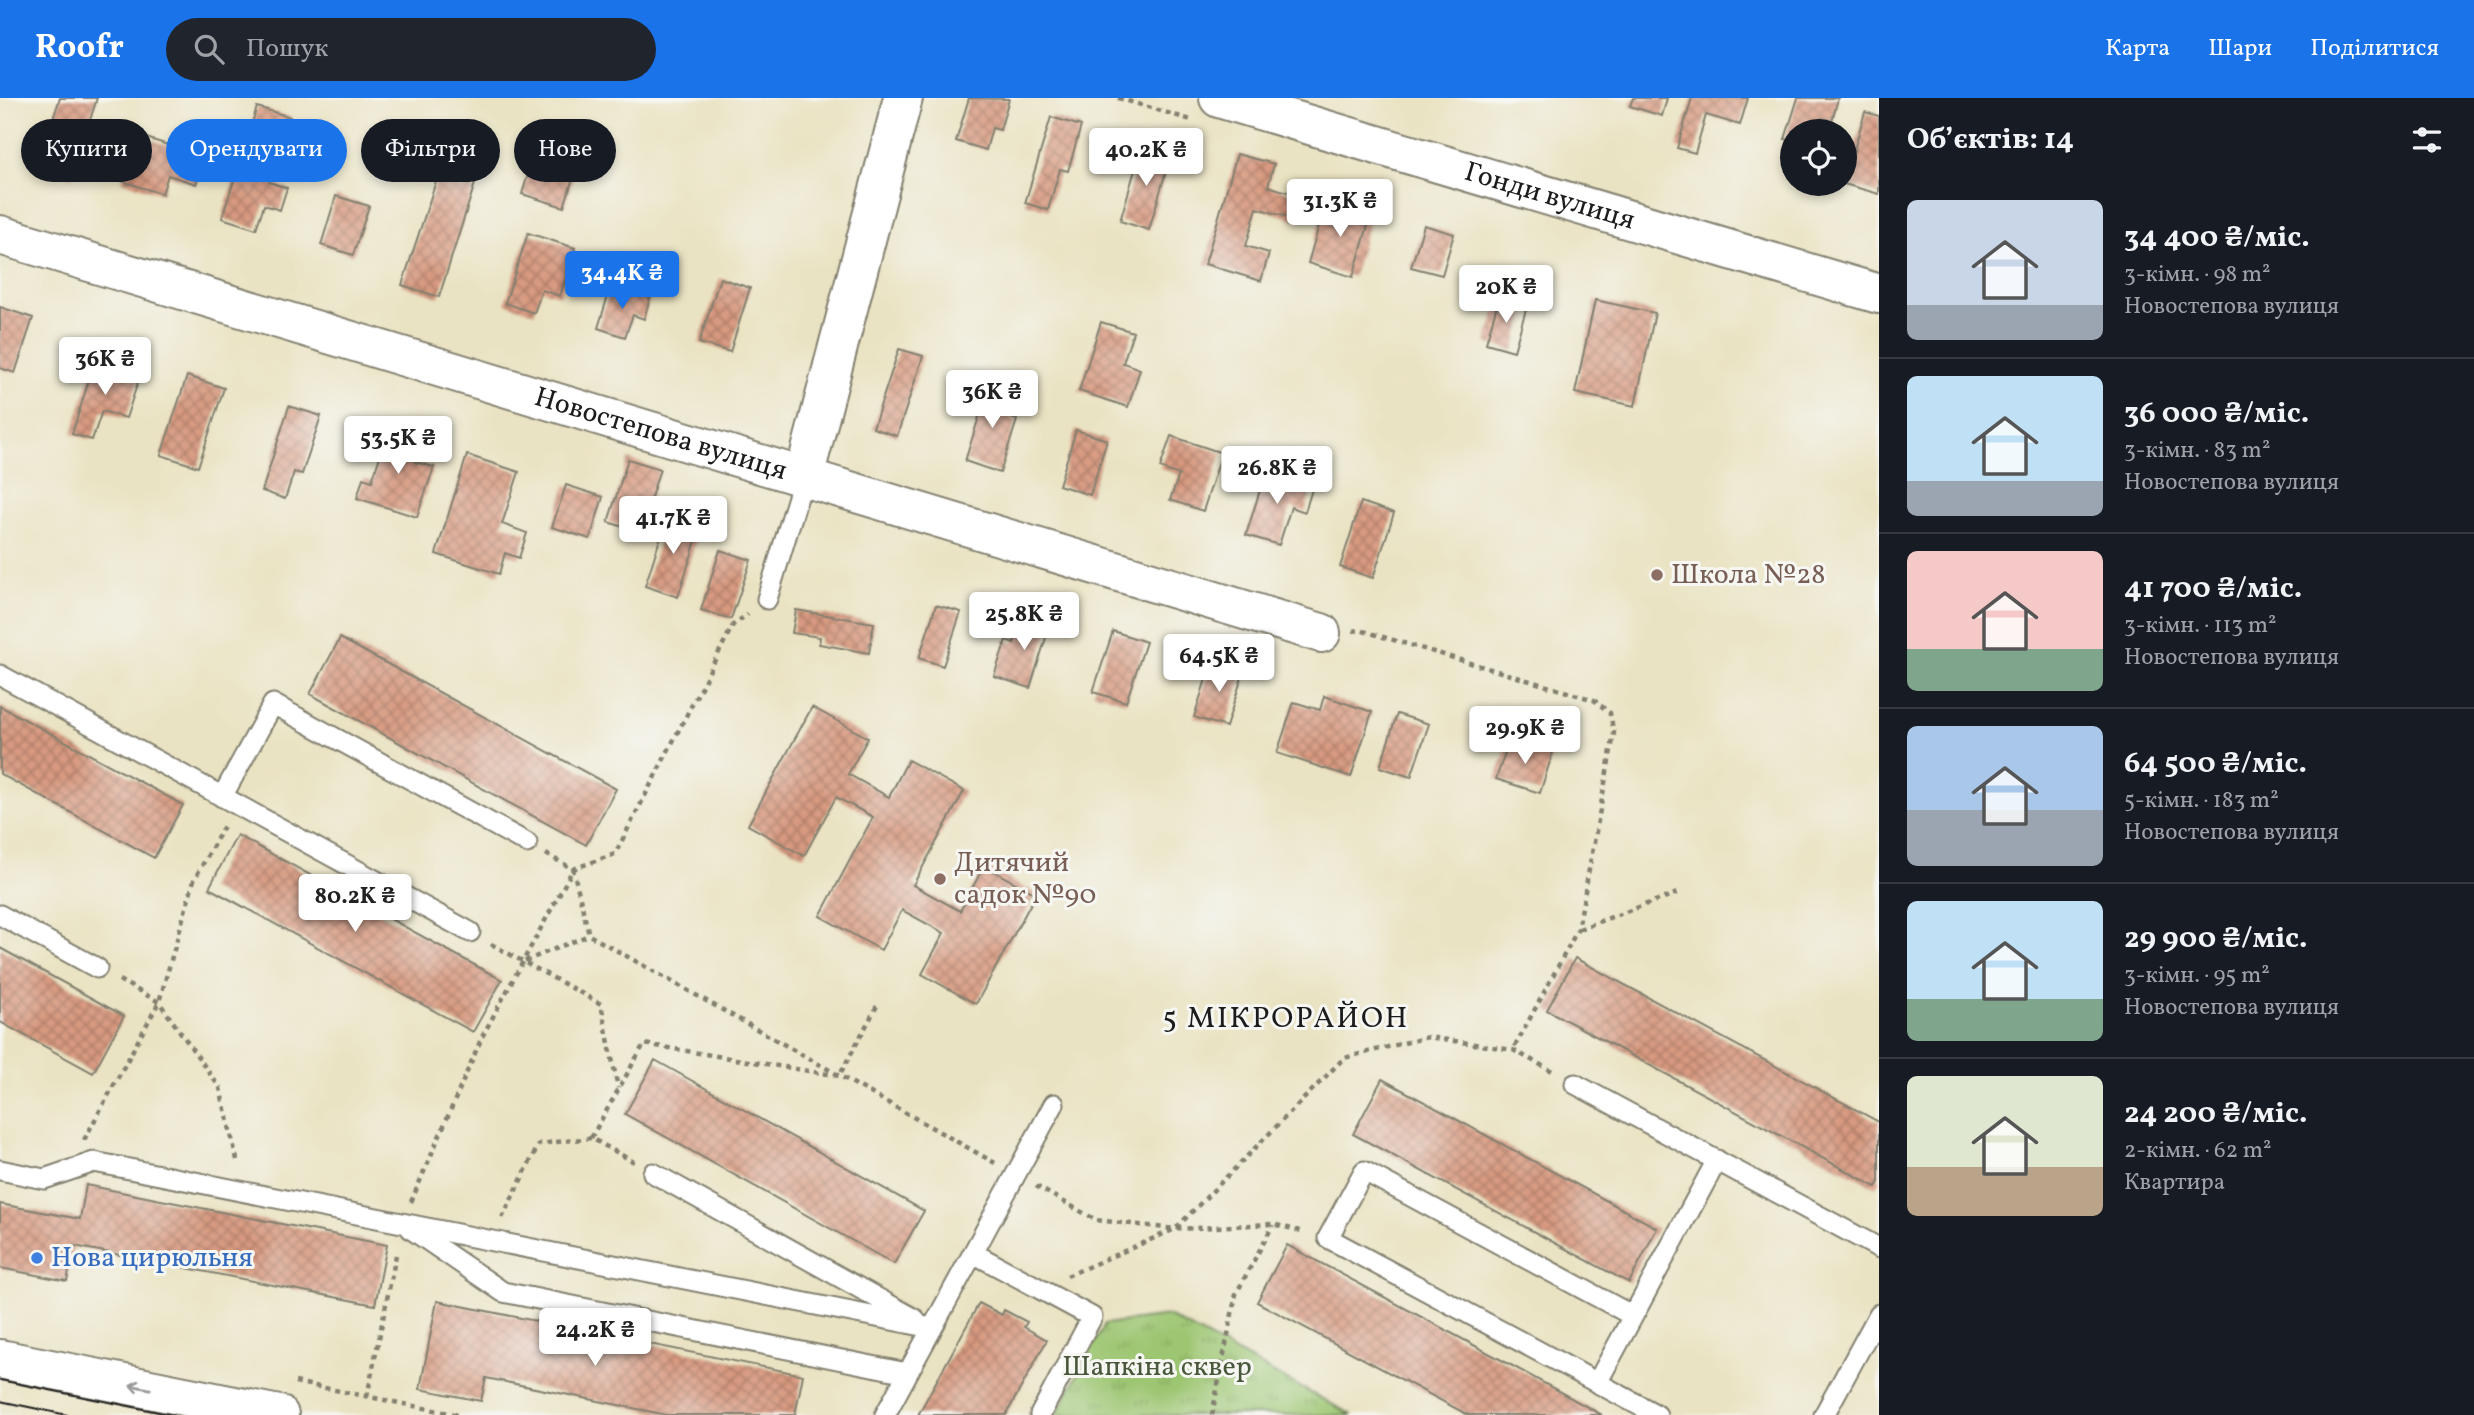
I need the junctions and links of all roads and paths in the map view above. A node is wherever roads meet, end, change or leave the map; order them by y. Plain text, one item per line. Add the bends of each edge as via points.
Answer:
1 (904, 98) edge
2 (1219, 98) edge
3 (0, 235) edge
4 (1879, 294) edge
5 (804, 477) junction
6 (767, 599) dead end
7 (733, 625) dead end
8 (1321, 633) joint
9 (0, 675) edge
10 (229, 800) junction
11 (527, 844) dead end
12 (573, 869) junction
13 (1680, 892) dead end
14 (0, 915) edge
15 (1578, 929) junction
16 (470, 932) joint
17 (589, 935) junction
18 (523, 961) junction
19 (97, 968) joint
20 (159, 1002) junction
21 (878, 1004) dead end
22 (1513, 1050) junction
23 (839, 1076) junction
24 (1575, 1084) joint
25 (618, 1089) junction
26 (1054, 1104) dead end
27 (591, 1138) junction
28 (1717, 1160) junction
29 (0, 1170) edge
30 (67, 1171) junction
31 (653, 1172) joint
32 (1015, 1175) junction
33 (245, 1192) junction
34 (402, 1223) junction
35 (1273, 1224) junction
36 (1175, 1229) junction
37 (1328, 1238) junction
38 (491, 1241) junction
39 (1877, 1243) edge
40 (973, 1253) junction
41 (1038, 1288) junction
42 (1879, 1314) edge
43 (1633, 1316) junction
44 (932, 1328) junction
45 (0, 1359) edge
46 (908, 1373) junction
47 (1598, 1383) junction
48 (368, 1397) dead end
49 (1828, 1414) edge
50 (279, 1415) edge
51 (885, 1415) edge
52 (1040, 1415) edge
53 (1212, 1415) edge
54 (1657, 1415) edge

1 - 5 street
2 - 4 street, Гонди вулиця
3 - 5 street, Новостепова вулиця
5 - 6 lane
5 - 8 street, Новостепова вулиця
7 - 12 path via 615,854
8 - 15 path via 1360,630 1594,700 1610,713 1614,734
9 - 10 lane
10 - 11 lane via 273,704
10 - 16 lane
10 - 20 path via 194,880
12 - 17 path
12 - 18 path
13 - 15 path
14 - 19 lane
15 - 22 path
16 - 18 path
17 - 18 path
17 - 23 path
18 - 25 path via 601,1004
18 - 34 path via 482,1037
19 - 20 path
20 - 30 path
20 - 33 path via 220,1088
21 - 23 path
22 - 24 path
22 - 36 path via 1428,1037 1344,1058
23 - 25 path via 644,1044
23 - 32 path
24 - 28 lane
25 - 27 path
26 - 32 lane
27 - 31 path
27 - 38 path via 539,1144
28 - 39 lane
28 - 43 lane
29 - 30 lane via 44,1179
30 - 33 lane via 94,1162
31 - 44 lane
32 - 36 path via 1096,1220
32 - 40 lane
33 - 34 lane
34 - 38 lane
34 - 46 lane via 503,1292
34 - 48 path
35 - 36 path
35 - 37 path
35 - 53 path via 1236,1294
36 - 41 path
37 - 43 lane via 1364,1171
37 - 47 lane
38 - 44 lane
40 - 41 lane
40 - 44 lane
41 - 52 lane via 1092,1317
42 - 49 lane
43 - 47 lane
44 - 46 lane
50 -> 45 street
46 - 51 lane
47 - 54 lane

